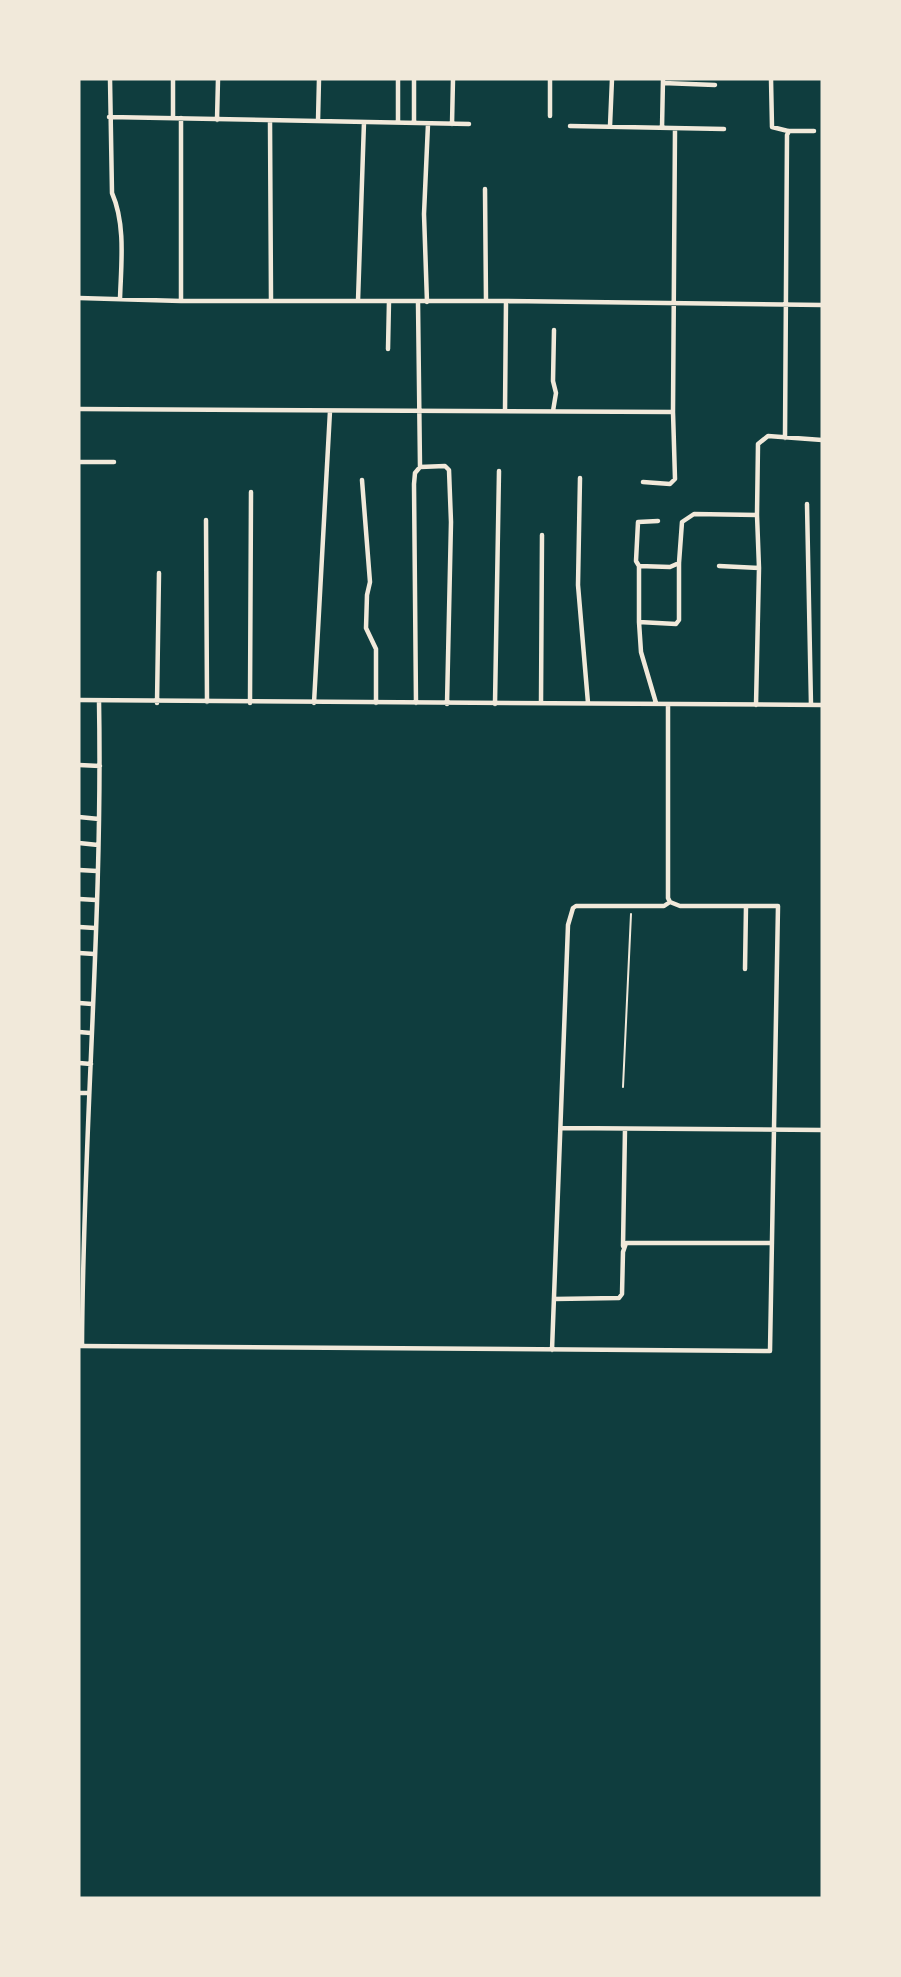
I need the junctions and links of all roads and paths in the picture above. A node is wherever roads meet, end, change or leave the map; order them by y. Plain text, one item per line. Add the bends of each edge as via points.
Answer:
1 (110, 79) edge
2 (173, 79) edge
3 (218, 79) edge
4 (319, 79) edge
5 (398, 79) edge
6 (414, 79) edge
7 (453, 79) edge
8 (550, 79) edge
9 (612, 79) edge
10 (771, 79) edge
11 (663, 81) edge
12 (715, 85) dead end
13 (550, 116) dead end
14 (110, 117) junction
15 (173, 118) junction
16 (181, 118) junction
17 (218, 120) junction
18 (270, 121) junction
19 (318, 121) junction
20 (363, 122) junction
21 (398, 122) junction
22 (414, 122) junction
23 (428, 124) junction
24 (452, 124) junction
25 (469, 124) dead end
26 (570, 126) dead end
27 (610, 126) junction
28 (662, 128) junction
29 (675, 129) junction
30 (724, 129) dead end
31 (789, 131) junction
32 (814, 131) dead end
33 (485, 189) dead end
34 (79, 298) edge
35 (120, 299) junction
36 (271, 300) junction
37 (181, 301) junction
38 (358, 301) junction
39 (389, 301) junction
40 (486, 301) junction
41 (506, 301) junction
42 (418, 302) junction
43 (427, 302) junction
44 (673, 302) junction
45 (787, 303) junction
46 (822, 305) edge
47 (554, 330) dead end
48 (388, 349) dead end
49 (79, 409) edge
50 (330, 411) junction
51 (505, 411) junction
52 (553, 411) junction
53 (421, 412) junction
54 (673, 412) junction
55 (785, 438) junction
56 (822, 440) edge
57 (79, 462) edge
58 (114, 462) dead end
59 (420, 467) junction
60 (499, 471) dead end
61 (580, 478) dead end
62 (362, 480) dead end
63 (643, 482) dead end
64 (251, 492) dead end
65 (807, 504) dead end
66 (757, 514) junction
67 (206, 520) dead end
68 (658, 520) dead end
69 (542, 535) dead end
70 (679, 563) junction
71 (639, 566) junction
72 (719, 566) dead end
73 (670, 567) junction
74 (759, 568) junction
75 (679, 571) junction
76 (159, 573) dead end
77 (639, 622) junction
78 (79, 701) edge
79 (99, 701) junction
80 (207, 702) junction
81 (157, 703) junction
82 (250, 703) junction
83 (314, 703) junction
84 (376, 703) junction
85 (416, 703) junction
86 (541, 703) junction
87 (588, 703) junction
88 (656, 703) junction
89 (668, 703) junction
90 (447, 704) junction
91 (495, 704) junction
92 (756, 705) junction
93 (811, 705) junction
94 (822, 705) edge
95 (79, 765) edge
96 (100, 766) junction
97 (79, 817) edge
98 (99, 819) junction
99 (79, 844) edge
100 (98, 845) junction
101 (79, 870) edge
102 (97, 871) junction
103 (79, 899) edge
104 (96, 900) junction
105 (670, 902) junction
106 (631, 906) junction
107 (746, 906) junction
108 (79, 927) edge
109 (95, 928) junction
110 (79, 953) edge
111 (94, 954) junction
112 (745, 970) dead end
113 (79, 1003) edge
114 (92, 1004) junction
115 (79, 1032) edge
116 (91, 1033) junction
117 (79, 1063) edge
118 (90, 1064) junction
119 (623, 1087) dead end
120 (79, 1093) edge
121 (89, 1093) junction
122 (79, 1115) edge
123 (87, 1115) junction
124 (561, 1128) junction
125 (625, 1129) junction
126 (773, 1130) junction
127 (822, 1130) edge
128 (79, 1147) edge
129 (86, 1148) junction
130 (79, 1175) edge
131 (86, 1175) junction
132 (82, 1205) edge
133 (81, 1235) edge
134 (772, 1243) junction
135 (623, 1246) junction
136 (81, 1265) edge
137 (80, 1297) edge
138 (554, 1299) junction
139 (80, 1346) edge
140 (552, 1349) junction

1 - 14 street
2 - 15 street
3 - 17 street
4 - 19 street
5 - 21 street
6 - 22 street
7 - 24 street
8 - 13 street
9 - 27 street
10 - 31 street via 772,127
11 - 12 street
11 - 28 street
14 - 15 street
14 - 35 street via 112,193 120,234
15 - 16 street
16 - 17 street
16 - 37 street
17 - 18 street
18 - 19 street
18 - 36 street
19 - 20 street
20 - 21 street
20 - 38 street
21 - 22 street
22 - 23 street
23 - 24 street
23 - 43 street via 424,202
24 - 25 street
26 - 27 street
27 - 28 street
28 - 29 street
29 - 30 street
29 - 44 street
31 - 32 street
31 - 45 street
33 - 40 street
34 - 35 street
35 - 37 street
36 - 37 street
36 - 38 street
38 - 39 street
39 - 42 street
39 - 48 street
40 - 41 street
40 - 43 street
41 - 44 street
41 - 51 street
42 - 43 street
42 - 53 street
44 - 45 street
44 - 54 street
45 - 46 street
45 - 55 street
47 - 52 street
49 - 50 street
50 - 53 street
50 - 83 street
51 - 52 street
51 - 53 street
52 - 54 street
53 - 59 street
54 - 63 street via 674,482
55 - 56 street
55 - 66 street via 768,436 758,444
57 - 58 street
59 - 85 street via 414,484
59 - 90 street via 445,466 449,470
60 - 91 street
61 - 87 street via 578,586
62 - 84 street via 370,582 366,628 376,649
64 - 82 street
65 - 93 street
66 - 70 street via 685,518
66 - 74 street
67 - 80 street
68 - 71 street via 638,522
69 - 86 street
70 - 73 street
70 - 75 street
71 - 73 street
71 - 77 street
72 - 74 street
73 - 75 street
74 - 92 street
75 - 77 street via 678,622
76 - 81 street
77 - 88 street
78 - 79 street
79 - 81 street
79 - 96 street
80 - 81 street
80 - 82 street
82 - 83 street
83 - 84 street
84 - 85 street
85 - 90 street
86 - 87 street
86 - 91 street
87 - 88 street
88 - 89 street
89 - 92 street
89 - 105 street
90 - 91 street
92 - 93 street
93 - 94 street
95 - 96 street
96 - 98 street
97 - 98 street
98 - 100 street
99 - 100 street
100 - 102 street
101 - 102 street
102 - 104 street
103 - 104 street
104 - 109 street
105 - 106 street
105 - 107 street
106 - 119 path
106 - 124 street via 576,906 571,915
107 - 112 street
107 - 126 street via 778,906
108 - 109 street
109 - 111 street
110 - 111 street
111 - 114 street
113 - 114 street
114 - 116 street
115 - 116 street
116 - 118 street
117 - 118 street
118 - 121 street
120 - 121 street
121 - 123 street
122 - 123 street
123 - 129 street
124 - 125 street
124 - 138 street
125 - 126 street
125 - 135 street
126 - 127 street
126 - 134 street
128 - 129 street
129 - 131 street
130 - 131 street
131 - 132 street
132 - 133 street
133 - 136 street
134 - 135 street via 634,1242
134 - 140 street via 770,1351
135 - 138 street via 619,1298
136 - 137 street
137 - 139 street
138 - 140 street
139 - 140 street

